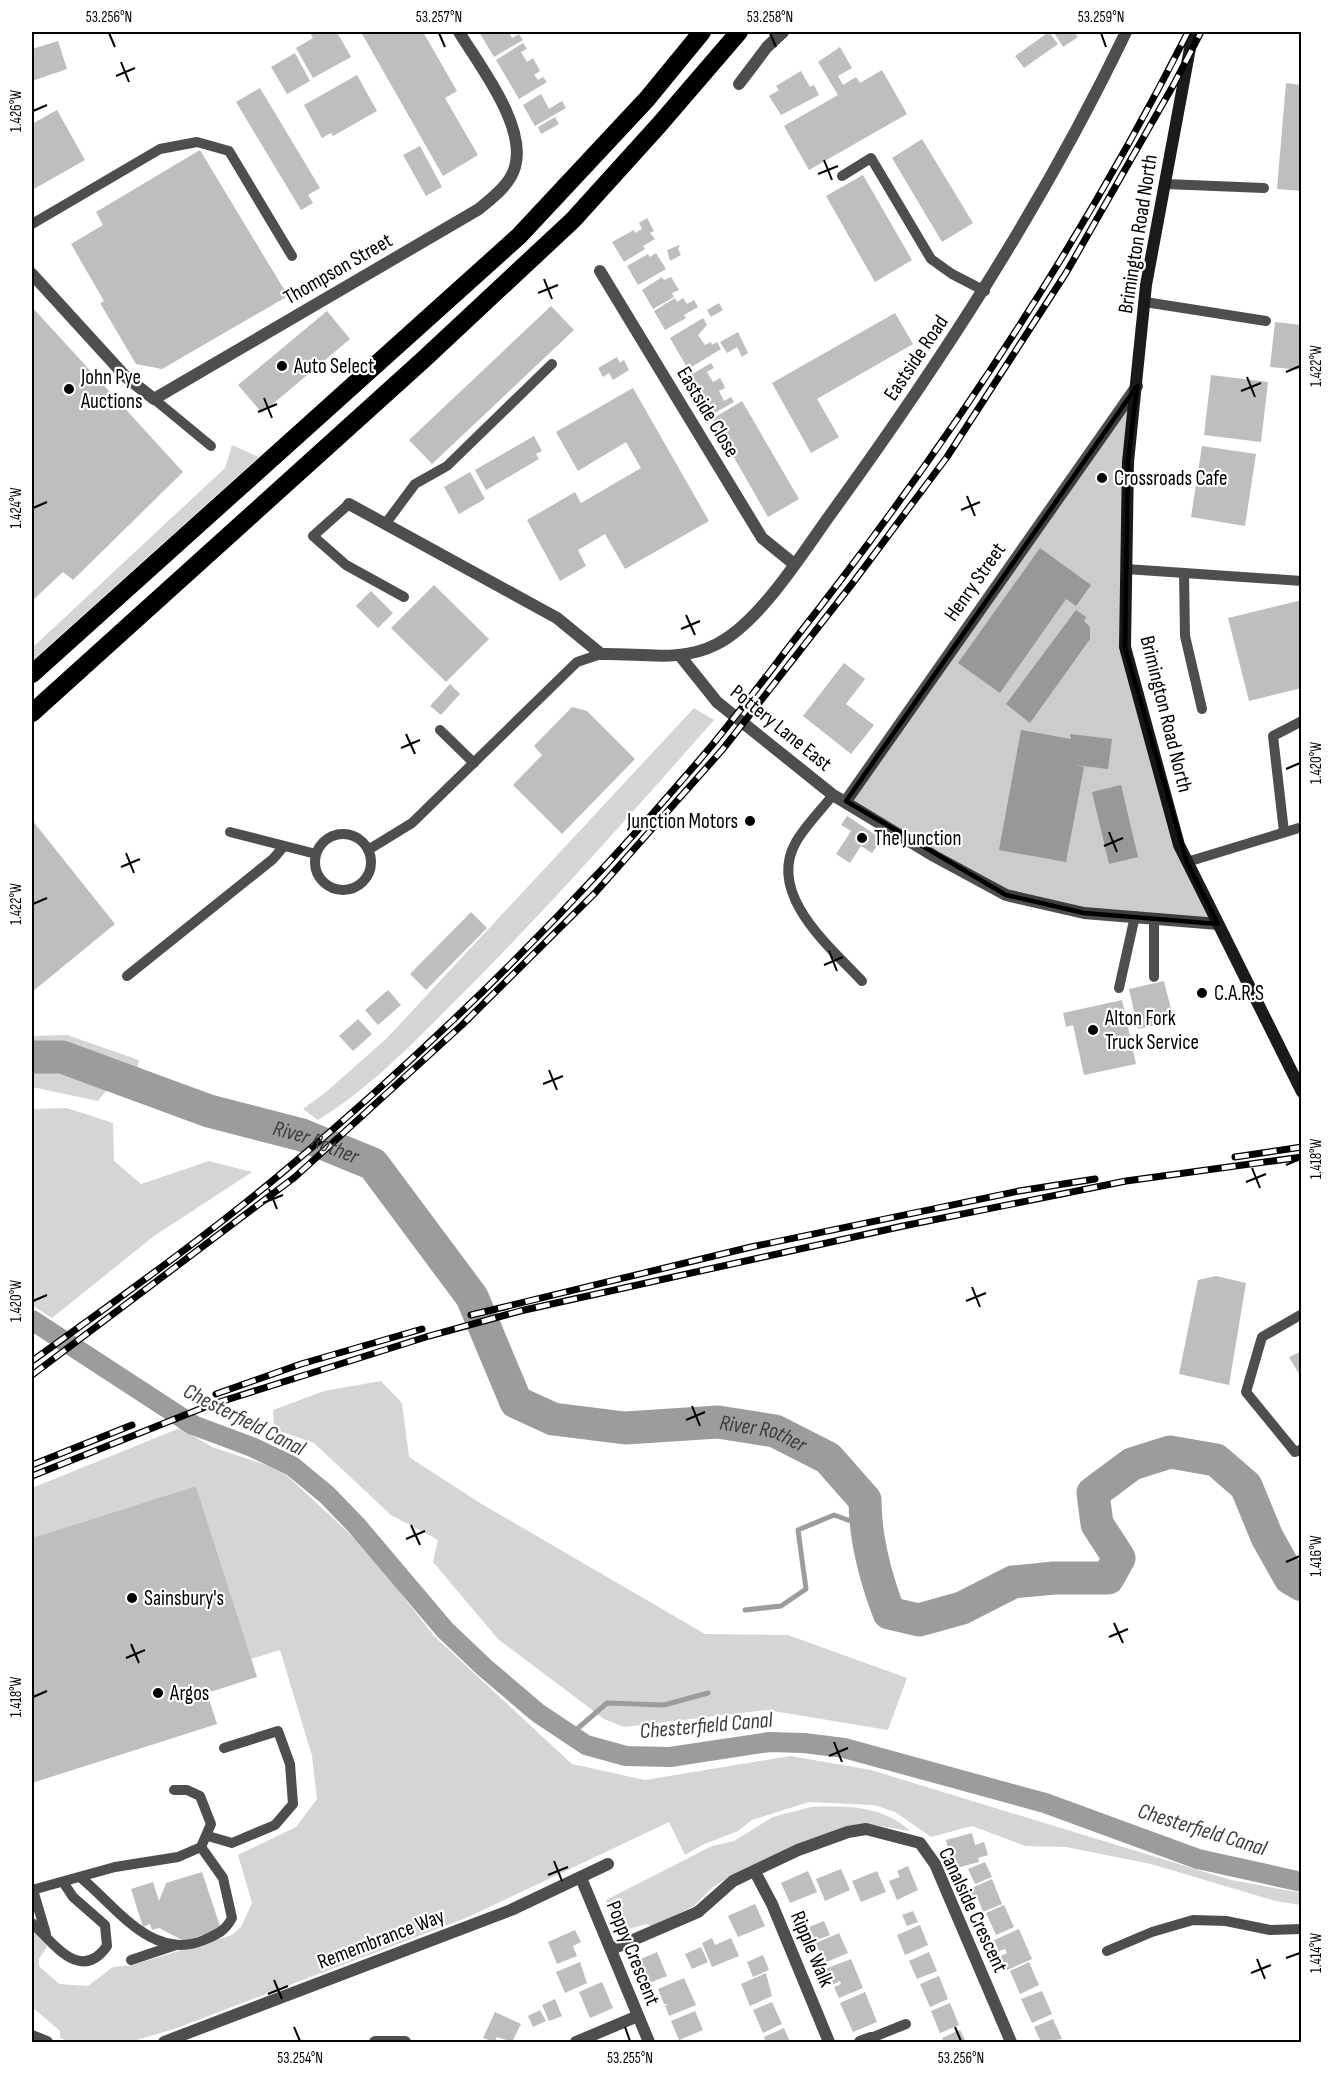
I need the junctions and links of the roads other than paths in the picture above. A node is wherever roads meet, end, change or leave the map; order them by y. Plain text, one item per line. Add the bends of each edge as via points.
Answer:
1 (459, 32) edge
2 (702, 32) edge
3 (739, 32) edge
4 (783, 32) edge
5 (1126, 32) edge
6 (1193, 32) edge
7 (738, 84) dead end
8 (842, 176) dead end
9 (1165, 184) junction
10 (1264, 188) dead end
11 (32, 224) edge
12 (292, 256) dead end
13 (600, 271) dead end
14 (32, 274) edge
15 (985, 291) junction
16 (1145, 302) junction
17 (1266, 321) dead end
18 (552, 364) dead end
19 (1137, 386) junction
20 (154, 399) junction
21 (211, 446) dead end
22 (349, 504) joint
23 (386, 523) junction
24 (794, 564) junction
25 (1126, 570) junction
26 (1184, 573) junction
27 (1302, 581) edge
28 (404, 597) dead end
29 (601, 654) junction
30 (681, 657) junction
31 (32, 674) edge
32 (1202, 709) dead end
33 (32, 713) edge
34 (1302, 721) edge
35 (440, 730) dead end
36 (474, 763) junction
37 (832, 795) junction
38 (846, 801) junction
39 (1302, 827) edge
40 (230, 832) dead end
41 (1284, 832) junction
42 (284, 846) junction
43 (368, 850) junction
44 (316, 854) junction
45 (1187, 862) junction
46 (1135, 916) junction
47 (1154, 918) junction
48 (1218, 924) junction
49 (127, 976) dead end
50 (1154, 977) dead end
51 (862, 981) dead end
52 (1119, 988) dead end
53 (1302, 1092) edge
54 (1302, 1314) edge
55 (1302, 1449) edge
56 (224, 1748) dead end
57 (174, 1790) dead end
58 (208, 1836) junction
59 (201, 1847) junction
60 (608, 1864) dead end
61 (755, 1872) junction
62 (80, 1877) junction
63 (581, 1878) junction
64 (63, 1882) junction
65 (32, 1890) edge
66 (32, 1923) edge
67 (1302, 1929) edge
68 (47, 1937) junction
69 (176, 1945) junction
70 (612, 1949) junction
71 (1107, 1951) dead end
72 (131, 1960) dead end
73 (638, 2016) junction
74 (906, 2024) dead end
75 (32, 2036) edge
76 (866, 2040) edge
77 (47, 2043) edge
78 (164, 2043) edge
79 (375, 2043) edge
80 (405, 2043) edge
81 (576, 2043) edge
82 (649, 2043) edge
83 (830, 2043) edge
84 (1011, 2043) edge

1 - 20 street, Thompson Street via 508,116 517,150 515,168 502,190 479,209
2 - 31 highway via 647,99 519,236
3 - 33 highway via 573,220
4 - 7 street
5 - 15 street, Eastside Road via 1044,189
6 - 9 main road, Brimington Road North
8 - 15 lane via 872,158 931,259
9 - 10 lane
9 - 16 main road, Brimington Road North
11 - 12 lane via 160,148 196,142 229,151
13 - 24 street, Eastside Close via 762,538
14 - 20 street via 126,377
15 - 24 street, Eastside Road via 894,427
16 - 17 lane
16 - 19 main road, Brimington Road North
18 - 23 lane via 447,466 415,484
19 - 25 main road, Brimington Road North via 1128,462
19 - 38 street, Henry Street
20 - 21 lane
22 - 23 street
22 - 28 lane via 313,536 346,565
23 - 29 street via 556,618
24 - 30 street, Eastside Road via 744,626 717,645
25 - 26 lane
25 - 45 main road, Brimington Road North via 1125,647
26 - 27 lane
26 - 32 lane via 1185,636
29 - 30 street
29 - 36 lane via 577,662
30 - 37 street, Pottery Lane East via 717,702
34 - 41 lane via 1273,736
35 - 36 lane
36 - 43 lane via 412,823
37 - 38 street, Pottery Lane East
37 - 51 lane via 795,843 786,873 798,906
38 - 46 street, Pottery Lane East via 1006,895 1084,913
39 - 41 lane
40 - 42 lane
41 - 45 lane
42 - 44 lane
42 - 49 lane
43 - 44 lane via 353,836 339,834 322,843
43 - 44 lane via 370,870 350,890 330,888 322,882 316,870
45 - 48 main road, Brimington Road North
46 - 47 street, Pottery Lane East
46 - 52 lane
47 - 48 street, Pottery Lane East
47 - 50 lane
48 - 53 main road, Brimington Road North
54 - 55 lane via 1262,1337 1246,1392 1295,1452
56 - 58 lane via 278,1731 290,1764 293,1804 275,1825 232,1843
57 - 58 lane via 188,1790 200,1796 211,1824
58 - 59 lane
59 - 62 lane via 178,1857
59 - 69 lane via 223,1878 232,1918 222,1932 196,1943
60 - 63 street, Remembrance Way
61 - 70 street, Canalside Crescent via 733,1881 698,1912
61 - 83 street, Ripple Walk
61 - 84 street, Canalside Crescent via 798,1850 848,1832 866,1829 920,1843 935,1864
62 - 64 lane
62 - 69 lane via 147,1937
63 - 70 street, Poppy Crescent
63 - 78 street, Remembrance Way via 511,1910
64 - 65 lane
64 - 68 lane via 73,1897 105,1925 107,1946 94,1959 82,1962 69,1959
65 - 68 lane
66 - 68 lane
67 - 71 lane via 1270,1930 1226,1921 1193,1920
69 - 72 lane
70 - 73 street, Poppy Crescent
73 - 81 street
73 - 82 street, Poppy Crescent
74 - 76 lane
75 - 77 street
79 - 80 street

